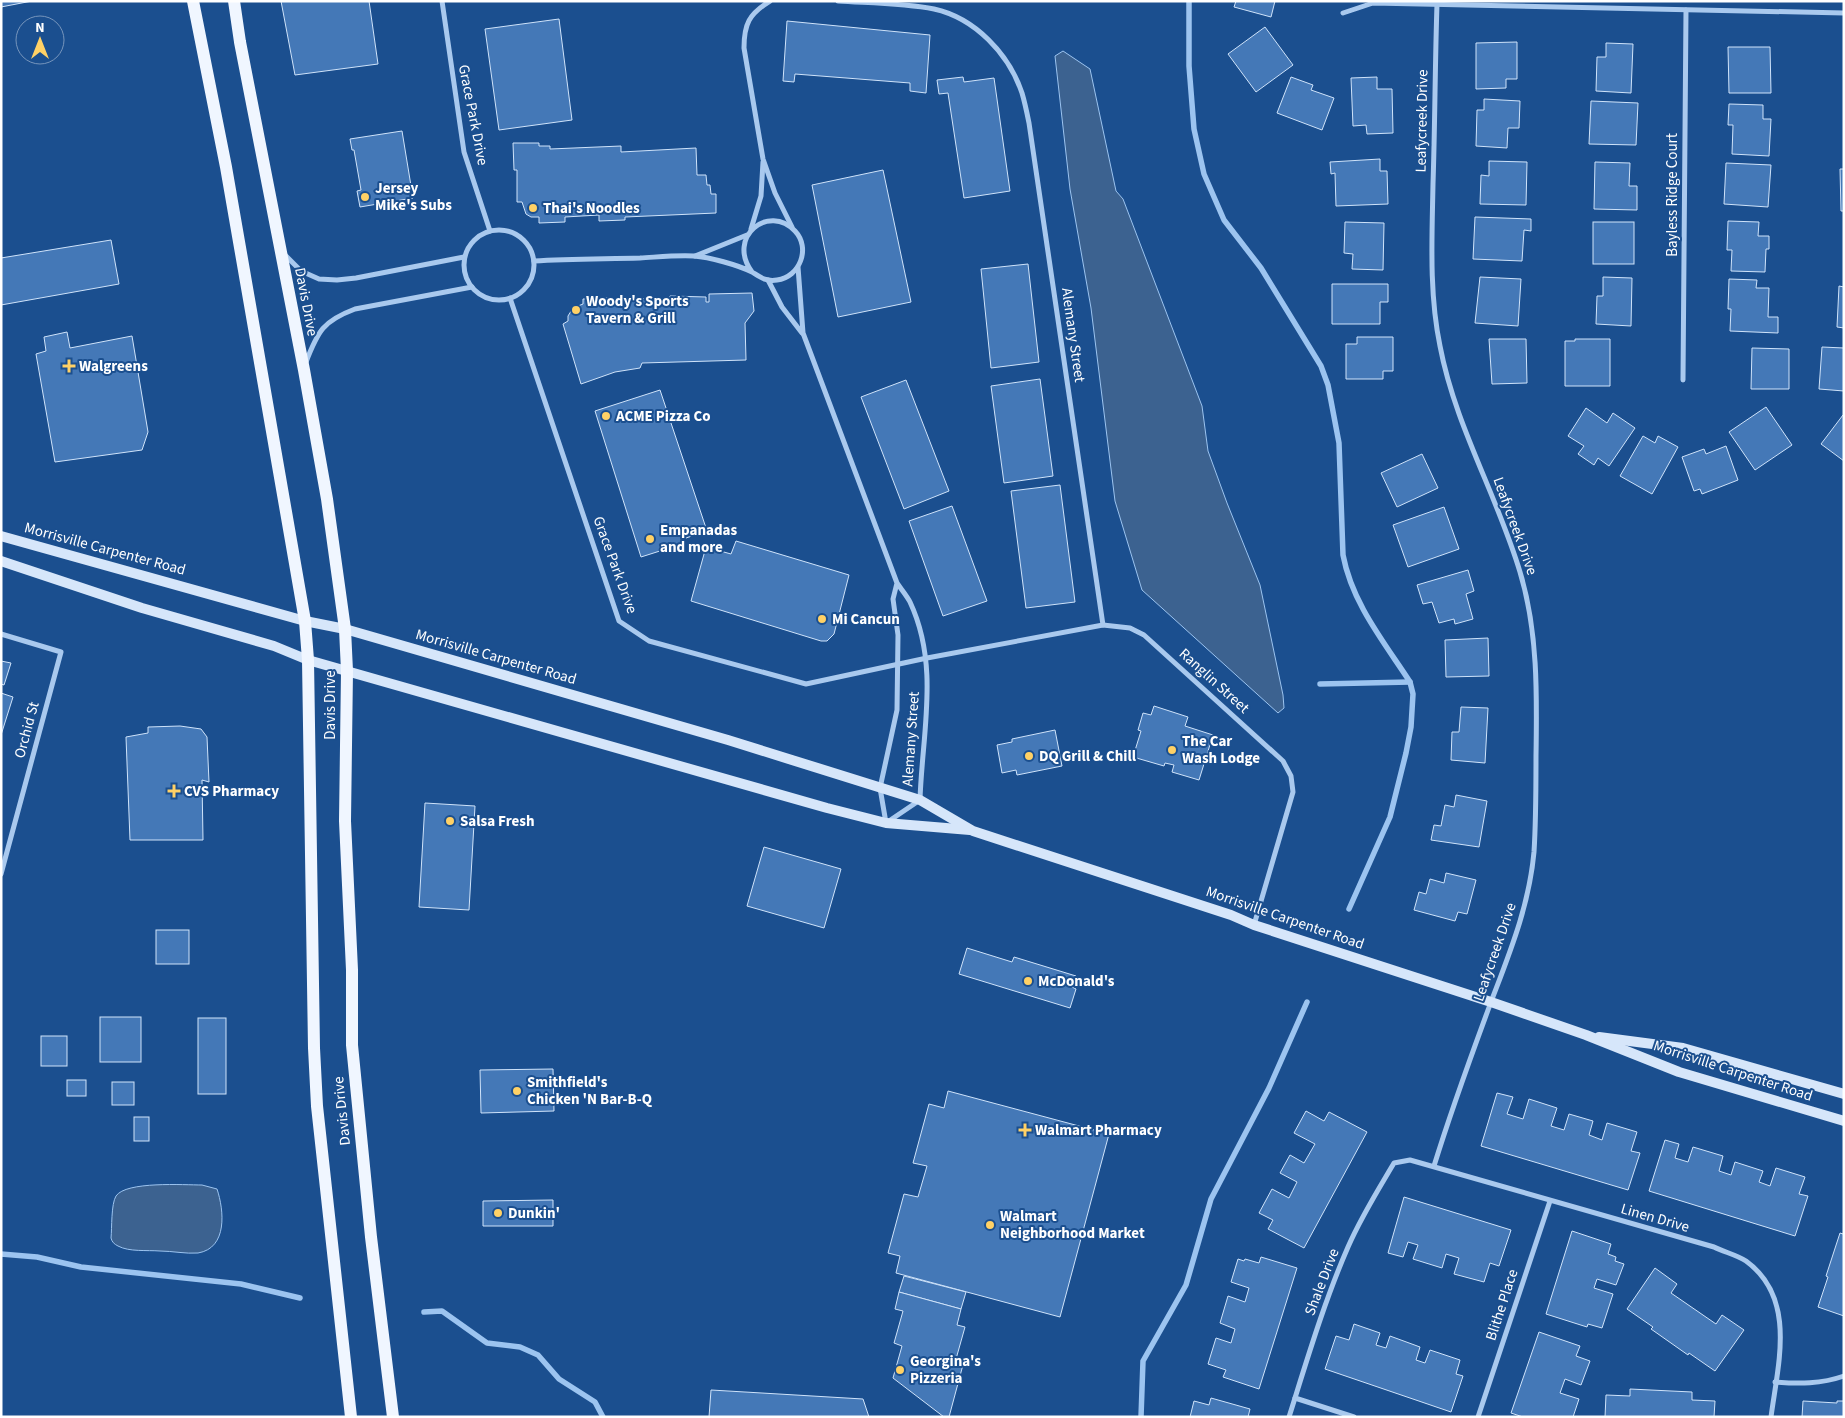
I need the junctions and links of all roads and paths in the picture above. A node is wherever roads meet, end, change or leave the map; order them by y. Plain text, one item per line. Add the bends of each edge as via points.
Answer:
1 (192, 1) edge
2 (234, 1) edge
3 (442, 1) edge
4 (770, 1) edge
5 (838, 1) edge
6 (1437, 4) junction
7 (1686, 10) junction
8 (1343, 13) dead end
9 (1844, 13) edge
10 (763, 159) junction
11 (793, 229) junction
12 (490, 230) junction
13 (750, 232) junction
14 (280, 250) junction
15 (694, 256) junction
16 (464, 257) junction
17 (534, 261) junction
18 (798, 267) junction
19 (752, 272) junction
20 (768, 280) junction
21 (472, 287) junction
22 (510, 298) junction
23 (803, 333) junction
24 (304, 370) junction
25 (1683, 380) dead end
26 (1, 536) edge
27 (1, 561) edge
28 (897, 583) junction
29 (304, 621) junction
30 (1103, 625) junction
31 (345, 629) junction
32 (1, 634) edge
33 (927, 658) junction
34 (308, 660) junction
35 (899, 665) junction
36 (347, 671) junction
37 (880, 788) junction
38 (920, 800) junction
39 (886, 823) junction
40 (973, 831) junction
41 (1, 874) edge
42 (1254, 925) junction
43 (1491, 1002) junction
44 (1586, 1035) junction
45 (1844, 1094) edge
46 (1844, 1121) edge
47 (1394, 1163) joint
48 (1434, 1166) junction
49 (1550, 1201) junction
50 (1844, 1376) edge
51 (1775, 1382) junction
52 (1295, 1398) junction
53 (351, 1417) edge
54 (393, 1417) edge
55 (1289, 1417) edge
56 (1354, 1417) edge
57 (1478, 1417) edge
58 (1771, 1417) edge

1 - 29 main road, Davis Drive via 226,167
2 - 14 main road, Davis Drive
3 - 12 street, Grace Park Drive via 464,152
4 - 10 street via 757,9 744,33 746,67
5 - 30 street, Alemany Street via 912,6 955,16 990,41 1014,74 1030,133
6 - 7 street
6 - 8 street via 1373,3
6 - 43 street, Leafycreek Drive via 1433,286 1437,332 1452,395 1521,576 1533,640 1536,678 1533,855 1520,926
7 - 9 street
7 - 25 street, Bayless Ridge Court
10 - 11 street via 775,194
10 - 13 street via 761,196
11 - 13 street via 786,224 768,222
11 - 18 street via 799,236 803,252
12 - 16 street via 474,240
12 - 17 street via 502,230 524,239
13 - 15 street
13 - 19 street via 743,247 746,265
14 - 16 street via 301,271 319,279 337,280
14 - 24 main road, Davis Drive
15 - 17 street
15 - 19 street
16 - 21 street via 466,278
17 - 22 street via 528,283
18 - 20 street via 784,278
18 - 23 street, Alemany Street
19 - 20 street
20 - 23 street, Alemany Street via 782,306
21 - 22 street via 489,299
21 - 24 street via 355,309 340,315 316,337
22 - 35 street, Grace Park Drive via 618,621 649,641 806,684
23 - 28 street, Alemany Street
24 - 31 main road, Davis Drive via 327,499
26 - 29 main road, Morrisville Carpenter Road
27 - 34 main road, Morrisville Carpenter Road via 142,608 274,646
28 - 33 street, Alemany Street via 910,602
28 - 35 street, Alemany Street via 893,599
29 - 31 main road, Morrisville Carpenter Road
29 - 34 main road, Davis Drive
30 - 33 street
30 - 42 street, Ranglin Street via 1130,628 1144,635 1283,761 1291,776 1293,792
31 - 36 main road, Davis Drive
31 - 37 main road, Morrisville Carpenter Road via 728,740
32 - 41 street, Orchid St via 61,652
33 - 35 street
33 - 38 street, Alemany Street via 928,714
34 - 36 main road, Morrisville Carpenter Road
34 - 53 main road, Davis Drive via 317,1106
35 - 37 street, Alemany Street via 897,710
36 - 39 main road, Morrisville Carpenter Road
36 - 54 main road, Davis Drive via 345,822 352,1045
37 - 38 main road, Morrisville Carpenter Road
37 - 39 street, Alemany Street
38 - 39 street, Alemany Street
38 - 40 main road, Morrisville Carpenter Road
39 - 40 main road, Morrisville Carpenter Road
40 - 42 main road, Morrisville Carpenter Road
42 - 43 main road, Morrisville Carpenter Road
43 - 44 main road, Morrisville Carpenter Road
43 - 48 street, Leafycreek Drive
44 - 45 main road, Morrisville Carpenter Road via 1683,1048
44 - 46 main road, Morrisville Carpenter Road via 1679,1072
47 - 48 street, Linen Drive via 1410,1160
47 - 52 street, Shale Drive via 1349,1245
48 - 49 street, Linen Drive
49 - 51 street, Linen Drive via 1714,1248 1744,1260 1756,1270 1774,1296 1780,1320
49 - 57 street, Blithe Place
50 - 51 street via 1803,1384
51 - 58 street, Linen Drive
52 - 55 street, Shale Drive
52 - 56 street

